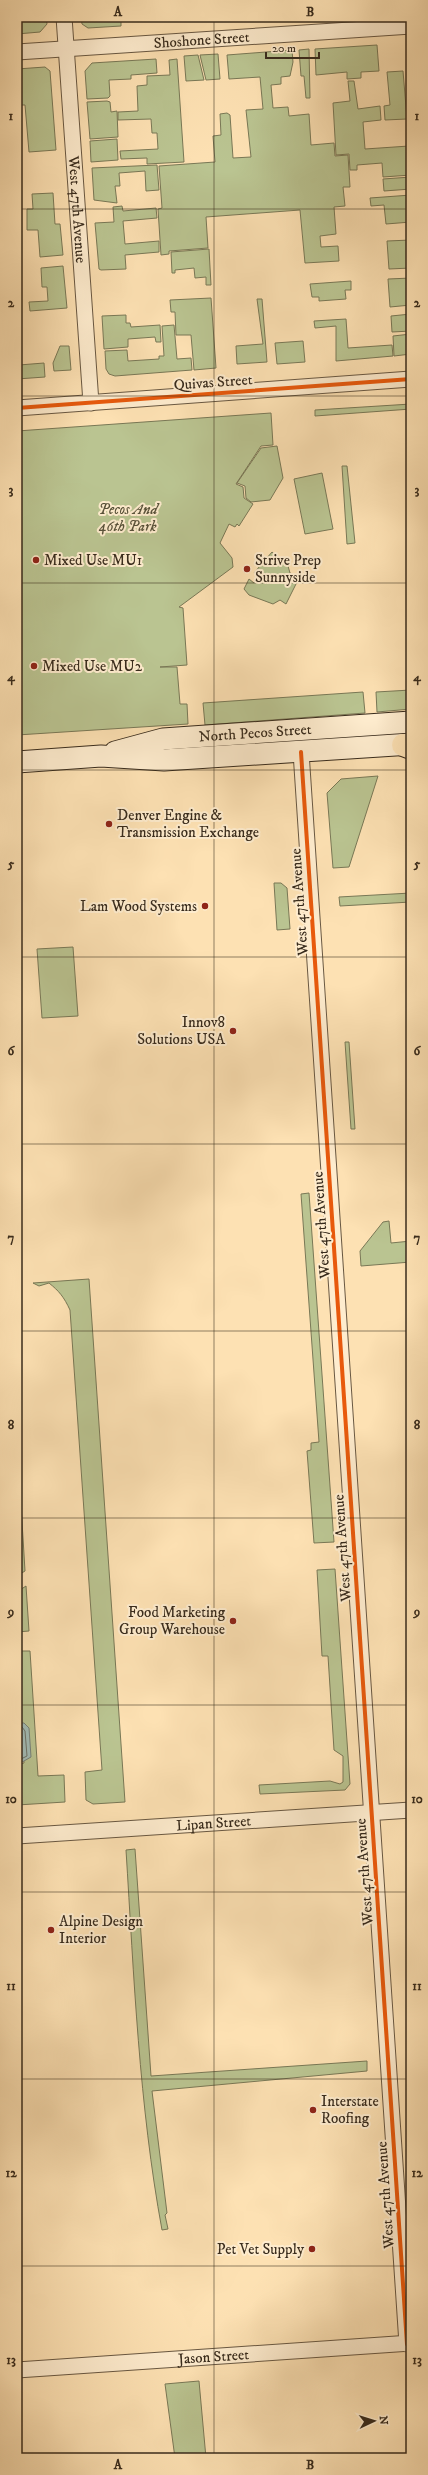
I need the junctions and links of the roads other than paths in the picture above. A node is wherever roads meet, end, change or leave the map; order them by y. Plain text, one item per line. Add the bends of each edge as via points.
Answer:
1 (64, 17) edge
2 (411, 26) edge
3 (67, 49) junction
4 (17, 52) edge
5 (411, 379) edge
6 (91, 403) junction
7 (17, 408) edge
8 (411, 722) edge
9 (336, 727) junction
10 (408, 746) edge
11 (301, 752) junction
12 (100, 756) junction
13 (17, 762) edge
14 (411, 1810) edge
15 (372, 1812) junction
16 (17, 1836) edge
17 (409, 2343) edge
18 (17, 2370) edge

1 - 3 street, West 47th Avenue
2 - 3 street, Shoshone Street
3 - 4 street, Shoshone Street
3 - 6 street, West 47th Avenue
5 - 6 street, Quivas Street
6 - 7 street, Quivas Street
8 - 9 main road, North Pecos Street
9 - 11 main road
9 - 12 main road, North Pecos Street via 163,738
10 - 11 main road, North Pecos Street
11 - 12 main road, North Pecos Street via 164,760
11 - 15 street, West 47th Avenue
12 - 13 main road, North Pecos Street
14 - 15 street, Lipan Street
15 - 16 street, Lipan Street
15 - 17 street, West 47th Avenue
17 - 18 street, Jason Street

